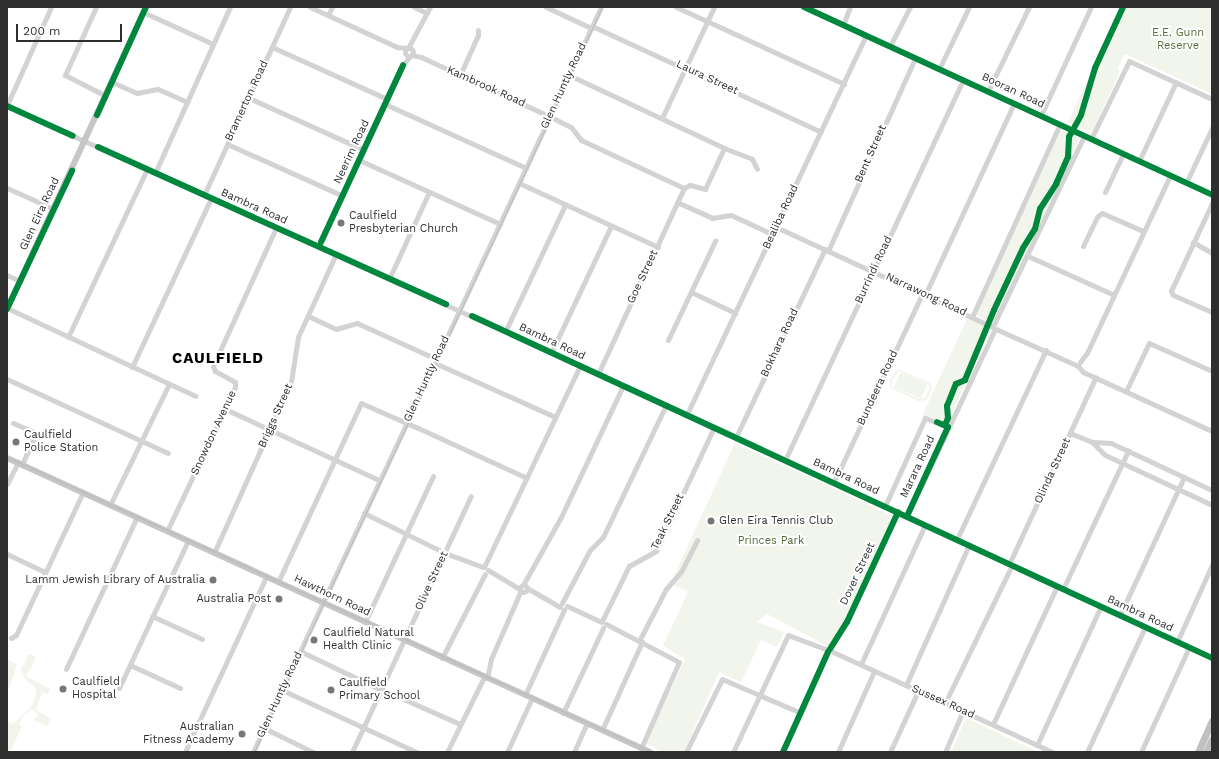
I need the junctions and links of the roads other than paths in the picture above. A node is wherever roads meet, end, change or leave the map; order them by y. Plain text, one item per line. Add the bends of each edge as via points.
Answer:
1 (51, 7) edge
2 (96, 7) edge
3 (230, 7) edge
4 (290, 7) edge
5 (310, 7) edge
6 (332, 7) edge
7 (414, 7) edge
8 (430, 7) edge
9 (546, 7) edge
10 (601, 7) edge
11 (676, 7) edge
12 (714, 7) edge
13 (804, 7) edge
14 (910, 7) edge
15 (969, 7) edge
16 (1029, 7) edge
17 (1091, 7) edge
18 (850, 8) edge
19 (144, 9) edge
20 (427, 13) junction
21 (328, 15) junction
22 (707, 21) junction
23 (842, 24) junction
24 (592, 27) junction
25 (478, 30) dead end
26 (866, 35) junction
27 (213, 44) junction
28 (272, 47) junction
29 (891, 47) junction
30 (409, 52) junction
31 (915, 58) junction
32 (685, 68) junction
33 (940, 69) junction
34 (460, 75) junction
35 (569, 76) junction
36 (963, 80) junction
37 (112, 82) junction
38 (1176, 82) junction
39 (844, 84) junction
40 (989, 92) junction
41 (106, 96) junction
42 (249, 98) junction
43 (387, 98) junction
44 (1212, 99) edge
45 (187, 102) junction
46 (385, 104) junction
47 (1015, 104) junction
48 (7, 106) edge
49 (1041, 115) junction
50 (551, 116) junction
51 (662, 118) junction
52 (1061, 125) junction
53 (1212, 131) edge
54 (820, 132) junction
55 (1083, 135) junction
56 (1091, 139) junction
57 (85, 141) junction
58 (227, 144) junction
59 (724, 148) junction
60 (364, 150) junction
61 (1123, 154) junction
62 (359, 160) junction
63 (1139, 161) junction
64 (526, 168) junction
65 (147, 169) junction
66 (756, 169) dead end
67 (155, 172) junction
68 (1169, 175) junction
69 (519, 183) junction
70 (1186, 183) junction
71 (7, 188) edge
72 (684, 188) junction
73 (429, 192) junction
74 (1106, 192) dead end
75 (204, 195) junction
76 (343, 196) junction
77 (1212, 196) edge
78 (210, 198) junction
79 (679, 203) junction
80 (1212, 203) edge
81 (565, 205) junction
82 (54, 209) junction
83 (1208, 209) junction
84 (500, 224) junction
85 (611, 226) junction
86 (776, 227) junction
87 (276, 228) junction
88 (1143, 231) junction
89 (772, 234) junction
90 (715, 241) dead end
91 (1192, 244) junction
92 (1083, 246) dead end
93 (319, 247) junction
94 (658, 247) junction
95 (827, 250) junction
96 (1212, 253) edge
97 (336, 254) junction
98 (1028, 256) junction
99 (873, 271) junction
100 (7, 275) edge
101 (389, 279) junction
102 (20, 281) junction
103 (691, 292) junction
104 (924, 294) junction
105 (1114, 295) junction
106 (7, 309) edge
107 (459, 310) junction
108 (1212, 312) edge
109 (736, 313) junction
110 (308, 316) junction
111 (972, 316) junction
112 (994, 326) junction
113 (505, 332) junction
114 (68, 338) junction
115 (668, 340) dead end
116 (1046, 350) junction
117 (551, 353) junction
118 (435, 361) junction
119 (1080, 365) junction
120 (132, 366) junction
121 (579, 366) junction
122 (1212, 371) edge
123 (598, 374) junction
124 (1096, 377) junction
125 (7, 379) edge
126 (168, 383) junction
127 (622, 385) junction
128 (1126, 391) junction
129 (196, 396) dead end
130 (665, 404) junction
131 (225, 409) junction
132 (688, 415) junction
133 (555, 417) junction
134 (13, 423) dead end
135 (406, 423) junction
136 (713, 427) junction
137 (948, 427) junction
138 (270, 430) junction
139 (1212, 431) edge
140 (1070, 433) junction
141 (736, 437) junction
142 (141, 441) junction
143 (1092, 442) junction
144 (1128, 451) junction
145 (168, 453) dead end
146 (7, 458) edge
147 (335, 460) junction
148 (785, 460) junction
149 (20, 463) junction
150 (1122, 463) junction
151 (433, 476) dead end
152 (1184, 477) junction
153 (527, 478) junction
154 (380, 480) junction
155 (834, 482) junction
156 (7, 484) edge
157 (1178, 489) junction
158 (1212, 490) edge
159 (83, 492) junction
160 (471, 496) dead end
161 (111, 505) junction
162 (1212, 505) edge
163 (885, 506) junction
164 (898, 512) junction
165 (363, 515) junction
166 (907, 516) junction
167 (137, 517) junction
168 (925, 525) junction
169 (168, 532) junction
170 (406, 534) junction
171 (697, 540) dead end
172 (958, 540) junction
173 (188, 541) junction
174 (970, 545) junction
175 (214, 553) junction
176 (445, 553) junction
177 (7, 554) edge
178 (1011, 564) junction
179 (1212, 565) edge
180 (484, 570) junction
181 (45, 572) junction
182 (266, 576) junction
183 (278, 582) junction
184 (1057, 586) junction
185 (524, 588) junction
186 (1064, 589) junction
187 (322, 603) junction
188 (563, 606) junction
189 (1101, 606) junction
190 (1120, 615) junction
191 (152, 616) junction
192 (365, 622) junction
193 (603, 625) junction
194 (1145, 627) junction
195 (11, 638) dead end
196 (202, 639) dead end
197 (404, 640) junction
198 (1177, 642) junction
199 (642, 643) junction
200 (1189, 647) junction
201 (831, 651) junction
202 (300, 652) junction
203 (444, 658) junction
204 (1212, 658) edge
205 (491, 659) junction
206 (861, 664) junction
207 (130, 665) junction
208 (66, 669) dead end
209 (874, 670) junction
210 (483, 676) junction
211 (906, 685) junction
212 (119, 688) dead end
213 (180, 688) dead end
214 (381, 689) junction
215 (282, 691) junction
216 (918, 691) junction
217 (524, 695) junction
218 (759, 695) junction
219 (532, 698) junction
220 (946, 703) junction
221 (963, 711) junction
222 (563, 713) junction
223 (801, 714) junction
224 (1212, 722) edge
225 (460, 724) junction
226 (587, 724) junction
227 (993, 724) junction
228 (363, 728) junction
229 (263, 730) junction
230 (603, 731) junction
231 (1212, 739) edge
232 (1037, 745) junction
233 (641, 749) edge
234 (185, 752) edge
235 (253, 752) edge
236 (313, 752) edge
237 (352, 752) edge
238 (416, 752) edge
239 (447, 752) edge
240 (507, 752) edge
241 (574, 752) edge
242 (650, 752) edge
243 (686, 752) edge
244 (733, 752) edge
245 (782, 752) edge
246 (838, 752) edge
247 (890, 752) edge
248 (944, 752) edge
249 (1052, 752) edge
250 (1087, 752) edge
251 (1141, 752) edge
252 (1198, 752) edge
253 (1206, 752) edge

1 - 48 street
2 - 41 street via 65,75
3 - 27 street
4 - 28 street, Bramerton Road
5 - 21 street
6 - 21 street
7 - 20 street
8 - 20 street, Neerim Road
9 - 24 street, Laura Street
10 - 24 street, Glen Huntly Road
11 - 22 street
12 - 22 street
13 - 23 street, Booran Road
14 - 29 street
15 - 33 street
16 - 40 street
17 - 49 street
18 - 23 street
19 - 27 street
19 - 37 main road, Glen Eira Road
20 - 30 street, Neerim Road
21 - 30 street
22 - 32 street
22 - 39 street
23 - 26 street, Booran Road
24 - 32 street, Laura Street
24 - 35 street, Glen Huntly Road
25 - 34 street
26 - 29 street, Booran Road
26 - 39 street, Bealiba Road
27 - 45 street
28 - 42 street, Bramerton Road
28 - 43 street
29 - 31 street, Booran Road
30 - 34 street, Kambrook Road
30 - 43 street, Neerim Road
31 - 33 street, Booran Road
31 - 95 street, Bent Street
32 - 51 street
32 - 54 street, Laura Street
33 - 36 street, Booran Road
34 - 50 street, Kambrook Road
35 - 50 street, Glen Huntly Road
35 - 51 street
36 - 40 street, Booran Road
36 - 99 street, Burrindi Road
37 - 41 main road, Glen Eira Road
37 - 45 street via 138,93 158,89
38 - 44 street
38 - 56 street via 1128,62
38 - 63 street
39 - 54 street, Bealiba Road
40 - 47 street, Booran Road
41 - 57 main road, Glen Eira Road
42 - 58 street, Bramerton Road
42 - 60 street
43 - 46 street, Neerim Road
45 - 67 street
46 - 60 street, Neerim Road
46 - 64 street
47 - 49 street, Booran Road
47 - 104 street, Bundeera Road
48 - 57 street, Bambra Road
49 - 52 street, Booran Road
50 - 64 street, Glen Huntly Road
50 - 72 street, Kambrook Road via 571,127 581,140
51 - 59 street
52 - 55 street, Booran Road
52 - 111 street
53 - 70 street
54 - 86 street, Bealiba Road
55 - 56 street, Booran Road
55 - 98 street, Marara Road
56 - 61 street, Booran Road
57 - 65 street, Bambra Road
57 - 82 main road, Glen Eira Road
58 - 75 street, Bramerton Road
58 - 76 street
59 - 66 street via 752,160
59 - 72 street via 706,188 701,190 691,185
60 - 62 street, Neerim Road
61 - 63 street, Booran Road
61 - 74 street
62 - 73 street
62 - 76 street, Neerim Road
63 - 68 street, Booran Road
64 - 69 street, Glen Huntly Road
65 - 67 street, Bambra Road
65 - 114 street
67 - 75 street, Bambra Road
68 - 70 street, Booran Road
68 - 88 street
69 - 81 street
69 - 84 street, Glen Huntly Road
70 - 77 street, Booran Road
71 - 82 street
72 - 79 street, Goe Street
73 - 84 street
73 - 101 street
75 - 78 street, Bambra Road
76 - 93 street, Neerim Road
77 - 83 street
78 - 87 street, Bambra Road
78 - 120 street
79 - 89 street via 712,218 731,215
79 - 94 street, Goe Street
80 - 83 street
81 - 85 street
81 - 113 street
82 - 102 main road, Glen Eira Road
83 - 91 street
84 - 107 street, Glen Huntly Road
85 - 94 street
85 - 117 street
86 - 89 street, Bealiba Road
86 - 95 street, Narrawong Road
87 - 93 street, Bambra Road
87 - 131 street, Snowdon Avenue via 214,362 215,371 235,382 235,388
88 - 92 street via 1102,213 1097,217
88 - 105 street
89 - 109 street, Bealiba Road
90 - 103 street
91 - 96 street
91 - 108 street via 1171,292
93 - 97 street, Bambra Road
94 - 123 street, Goe Street
95 - 99 street, Narrawong Road
95 - 141 street, Bokhara Road
97 - 101 street, Bambra Road
97 - 110 street, Briggs Street
98 - 105 street
98 - 112 street, Marara Road
99 - 104 street, Narrawong Road
99 - 148 street, Burrindi Road
100 - 102 street
101 - 107 street, Bambra Road
102 - 106 main road, Glen Eira Road
103 - 109 street
103 - 115 street
104 - 111 street, Narrawong Road
104 - 155 street, Bundeera Road
105 - 119 street
106 - 114 street
107 - 113 street, Bambra Road
107 - 118 street, Glen Huntly Road
109 - 132 street, Bealiba Road
110 - 118 street via 336,329 352,322 360,324
110 - 138 street, Briggs Street via 298,337 291,382
111 - 112 street, Narrawong Road
112 - 116 street, Narrawong Road
112 - 137 street, Marara Road
113 - 117 street, Bambra Road
114 - 120 street
116 - 119 street, Narrawong Road
116 - 172 street
117 - 121 street, Bambra Road
118 - 133 street
118 - 135 street, Glen Huntly Road
119 - 124 street via 1086,373
120 - 126 street
121 - 123 street, Bambra Road
121 - 133 street
122 - 128 street via 1149,343
123 - 127 street, Bambra Road
124 - 128 street
124 - 140 street, Olinda Street
125 - 142 street
126 - 129 street
126 - 142 street
127 - 130 street, Bambra Road
127 - 185 street via 561,517 547,537
128 - 139 street
130 - 132 street, Bambra Road
130 - 188 street via 603,537 590,550
131 - 138 street
131 - 169 street, Snowdon Avenue
132 - 136 street, Bambra Road
133 - 153 street
134 - 149 street via 36,433
135 - 147 street via 361,404
135 - 153 street
135 - 154 street, Glen Huntly Road
136 - 141 street, Bambra Road
136 - 193 street, Teak Street via 656,551 629,566
137 - 163 street via 925,418
137 - 166 street, Marara Road
138 - 147 street
138 - 175 street, Briggs Street
140 - 143 street
140 - 178 street, Olinda Street
141 - 148 street, Bambra Road
142 - 145 street
142 - 161 street
143 - 144 street via 1107,442
143 - 150 street via 1103,454
144 - 150 street
144 - 152 street
146 - 149 main road, Hawthorn Road
147 - 154 street
147 - 183 street
148 - 155 street, Bambra Road
149 - 156 street
149 - 159 main road, Hawthorn Road
150 - 157 street
150 - 186 street
151 - 170 street
152 - 157 street
152 - 158 street
153 - 180 street
154 - 165 street, Glen Huntly Road
155 - 163 street, Bambra Road
157 - 162 street
157 - 190 street
159 - 161 main road, Hawthorn Road
159 - 181 street
160 - 176 street, Olive Street
161 - 167 main road, Hawthorn Road
163 - 164 street, Bambra Road
164 - 166 street, Bambra Road
164 - 201 street, Dover Street
165 - 170 street
165 - 187 street, Glen Huntly Road
166 - 168 street, Bambra Road
167 - 169 main road, Hawthorn Road
167 - 208 street
168 - 172 street, Bambra Road
168 - 206 street
169 - 173 main road, Hawthorn Road
170 - 176 street
170 - 192 street
171 - 199 street via 680,575 666,589
172 - 174 street, Bambra Road
173 - 175 main road, Hawthorn Road
173 - 191 street
174 - 178 street, Bambra Road
174 - 211 street
175 - 182 main road, Hawthorn Road
176 - 180 street
176 - 197 street, Olive Street
177 - 181 street
178 - 184 street, Bambra Road
178 - 220 street, Olinda Street
179 - 198 street
180 - 185 street
180 - 203 street
181 - 195 street via 16,636
182 - 183 main road, Hawthorn Road
182 - 234 street
183 - 187 main road, Hawthorn Road
184 - 186 street, Bambra Road
184 - 227 street
185 - 188 street
185 - 205 street
186 - 189 street, Bambra Road
187 - 192 main road, Hawthorn Road
187 - 202 street, Glen Huntly Road
188 - 193 street
188 - 217 street
189 - 190 street, Bambra Road
189 - 232 street
190 - 194 street, Bambra Road
191 - 196 street
191 - 207 street
192 - 197 main road, Hawthorn Road
193 - 199 street
193 - 222 street, Teak Street
194 - 198 street, Bambra Road
194 - 250 street
197 - 203 main road, Hawthorn Road
197 - 214 street, Olive Street
198 - 200 street, Bambra Road
199 - 230 street
199 - 233 street via 679,661
200 - 204 street, Bambra Road
200 - 251 street
201 - 206 street, Sussex Road
201 - 218 street, Sussex Road via 789,634
201 - 223 street, Dover Street
202 - 214 street
202 - 215 street, Glen Huntly Road
203 - 210 main road, Hawthorn Road
205 - 210 street
205 - 210 street
206 - 209 street, Sussex Road
207 - 212 street
207 - 213 street
209 - 211 street, Sussex Road
209 - 246 street
210 - 217 main road, Hawthorn Road
210 - 225 street
211 - 216 street, Sussex Road
214 - 225 street
214 - 228 street, Olive Street
215 - 228 street
215 - 229 street, Glen Huntly Road
216 - 220 street, Sussex Road
216 - 247 street
217 - 219 main road, Hawthorn Road
218 - 223 street
218 - 243 street via 722,679
218 - 244 street
219 - 222 main road, Hawthorn Road
219 - 240 street
220 - 221 street, Sussex Road
221 - 227 street, Sussex Road
221 - 248 street
222 - 226 main road, Hawthorn Road
223 - 245 street, Dover Street
224 - 252 highway
225 - 239 street
226 - 230 main road, Hawthorn Road
226 - 241 street
227 - 232 street, Sussex Road
228 - 237 street, Olive Street
228 - 238 street
229 - 235 street, Glen Huntly Road
229 - 236 street
230 - 233 main road, Hawthorn Road
231 - 253 highway
232 - 249 street, Sussex Road
233 - 242 main road, Hawthorn Road

